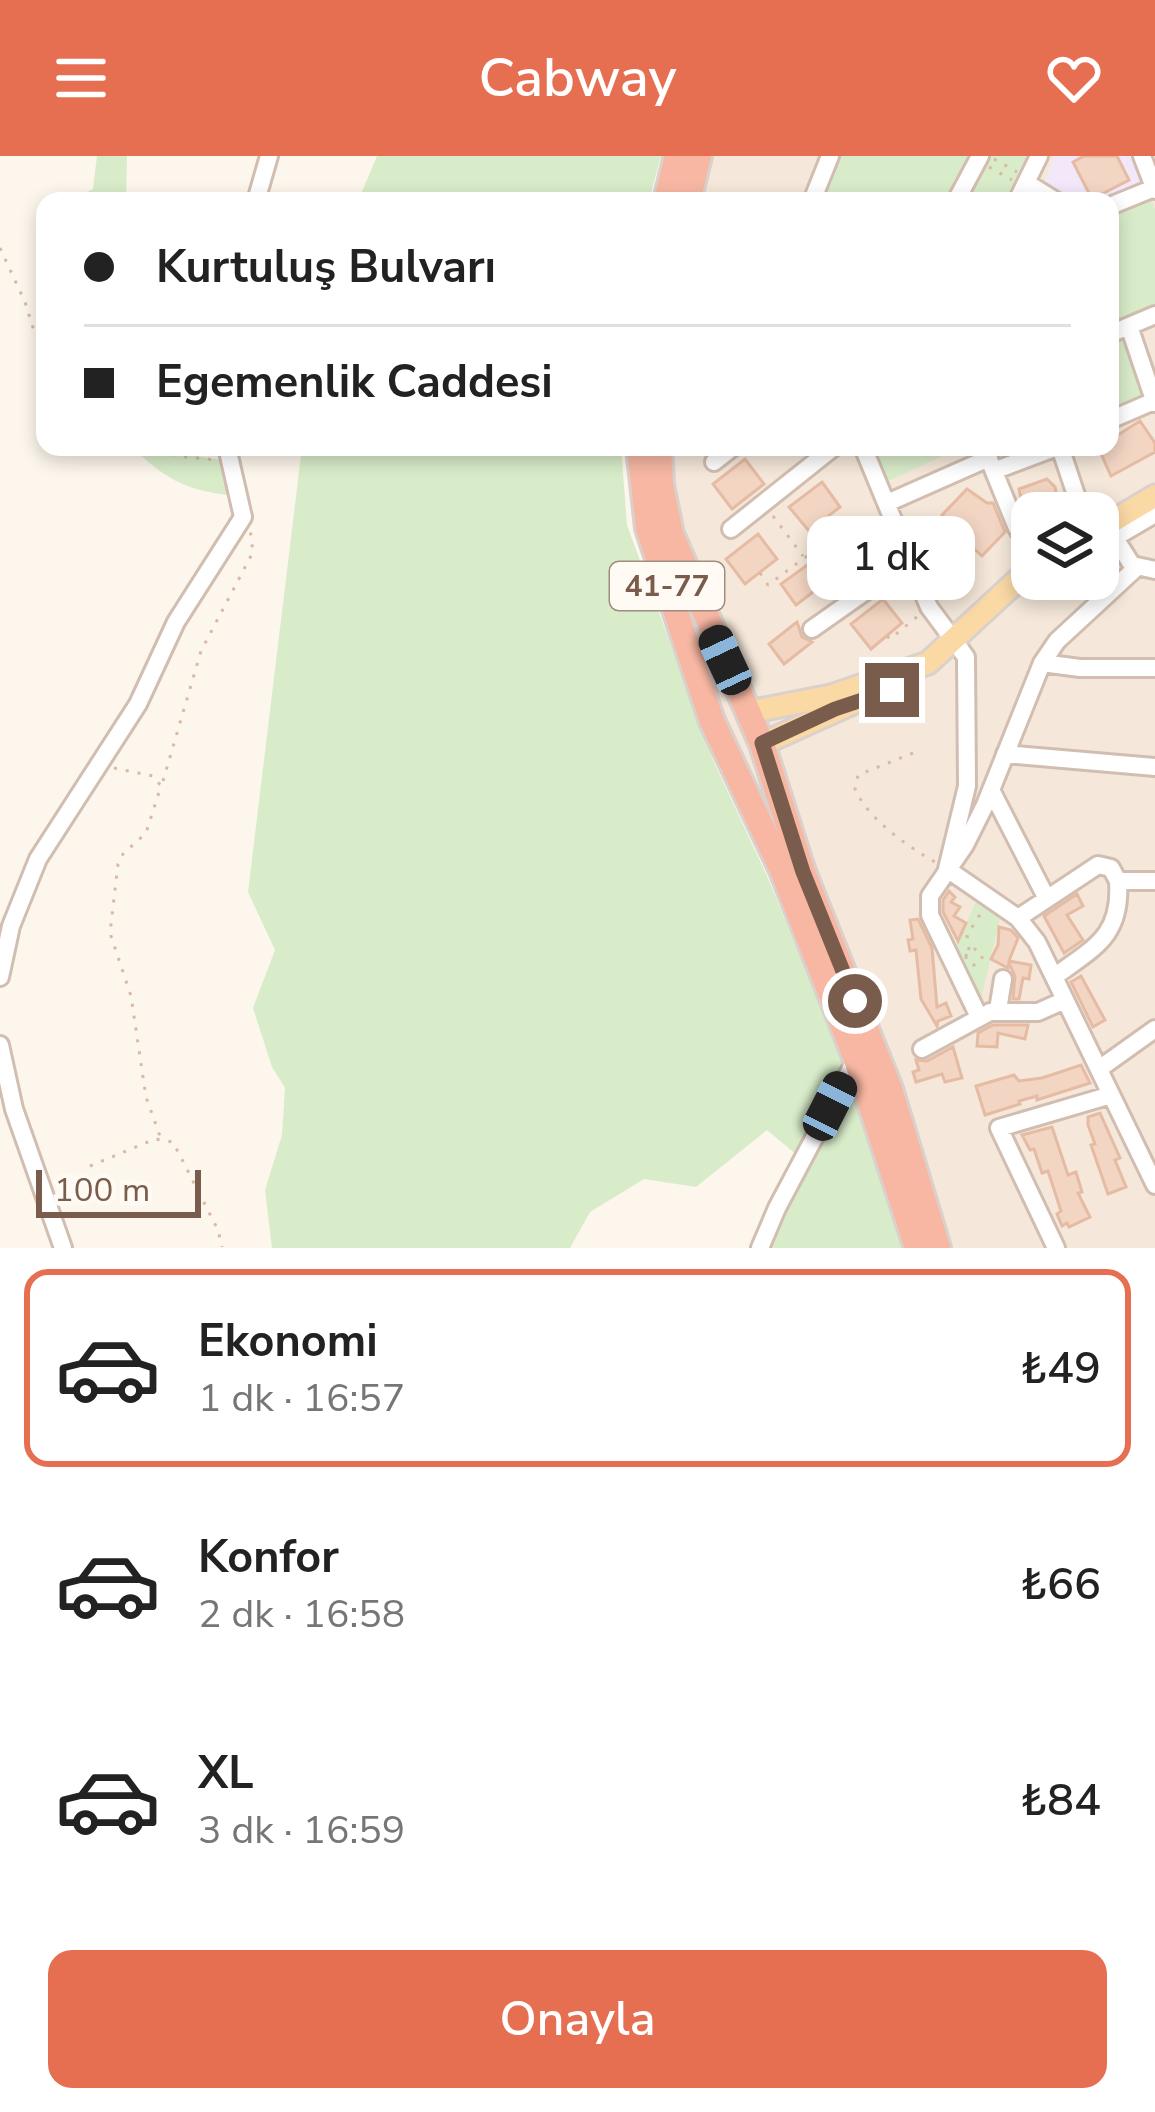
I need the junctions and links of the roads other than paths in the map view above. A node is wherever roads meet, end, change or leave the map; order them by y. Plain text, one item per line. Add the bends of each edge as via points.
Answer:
1 (269, 156) edge
2 (677, 156) edge
3 (699, 156) edge
4 (830, 156) edge
5 (1039, 156) edge
6 (1142, 156) edge
7 (982, 158) edge
8 (1024, 188) edge
9 (1154, 189) edge
10 (259, 192) edge
11 (668, 192) edge
12 (690, 192) edge
13 (816, 192) edge
14 (961, 192) edge
15 (1119, 203) edge
16 (1155, 315) edge
17 (1129, 326) junction
18 (1119, 330) edge
19 (1155, 402) edge
20 (1119, 416) edge
21 (229, 456) edge
22 (640, 456) edge
23 (659, 456) edge
24 (722, 456) edge
25 (822, 456) edge
26 (867, 456) edge
27 (985, 456) edge
28 (990, 456) edge
29 (1061, 456) edge
30 (714, 462) dead end
31 (1155, 481) edge
32 (1074, 492) edge
33 (1155, 496) edge
34 (886, 503) junction
35 (1011, 513) edge
36 (1119, 513) edge
37 (1155, 514) edge
38 (1119, 517) edge
39 (1119, 522) edge
40 (731, 529) dead end
41 (1119, 542) edge
42 (910, 560) junction
43 (1145, 569) edge
44 (1011, 588) edge
45 (1013, 600) edge
46 (812, 629) dead end
47 (959, 644) junction
48 (1042, 663) junction
49 (1155, 668) edge
50 (749, 712) junction
51 (712, 722) junction
52 (762, 743) junction
53 (1005, 754) junction
54 (727, 756) junction
55 (1155, 767) edge
56 (991, 790) junction
57 (947, 869) junction
58 (1155, 880) edge
59 (1118, 881) junction
60 (1046, 897) junction
61 (1018, 918) junction
62 (0, 977) edge
63 (1054, 977) junction
64 (1003, 979) dead end
65 (1065, 1000) junction
66 (998, 1010) junction
67 (979, 1017) junction
68 (1155, 1029) edge
69 (0, 1045) edge
70 (922, 1049) dead end
71 (856, 1059) junction
72 (1099, 1069) junction
73 (1111, 1095) junction
74 (1155, 1185) edge
75 (63, 1248) edge
76 (760, 1248) edge
77 (917, 1248) edge
78 (938, 1248) edge
79 (1056, 1248) edge

1 - 10 street
2 - 11 highway
3 - 12 highway
4 - 13 street
5 - 8 street
6 - 9 street
7 - 14 street
9 - 15 street
16 - 17 street
17 - 18 street
17 - 19 street
19 - 20 street
21 - 62 street via 243,517 30,874
22 - 51 highway, 41-77 via 648,528
23 - 50 highway, 41-77 via 670,533
24 - 30 street
25 - 40 street
26 - 34 street
27 - 34 street
28 - 35 street
29 - 32 street
31 - 36 main road
33 - 38 main road
34 - 42 street
37 - 39 street
41 - 43 street
42 - 46 street
42 - 47 street via 929,607
43 - 48 street via 1057,641
44 - 47 main road
45 - 47 main road
47 - 50 main road via 905,673
47 - 52 main road via 930,677
47 - 57 street via 968,673 967,786
48 - 49 street
48 - 53 street
50 - 51 highway via 724,711
50 - 52 highway
51 - 54 highway
52 - 54 highway via 745,757
52 - 78 highway via 803,872 890,1089
53 - 55 street
53 - 56 street
54 - 71 highway
56 - 57 street
56 - 60 street
57 - 61 street
57 - 67 street via 928,908
58 - 59 street
59 - 60 street via 1112,868 1098,865
59 - 63 street via 1109,935
60 - 61 street
61 - 63 street
63 - 65 street
64 - 66 street
65 - 66 street via 1038,1012
65 - 72 street
66 - 67 street
67 - 70 street
68 - 72 street
69 - 75 street
71 - 76 street
71 - 77 highway
72 - 73 street
73 - 74 street
73 - 79 street via 999,1128

